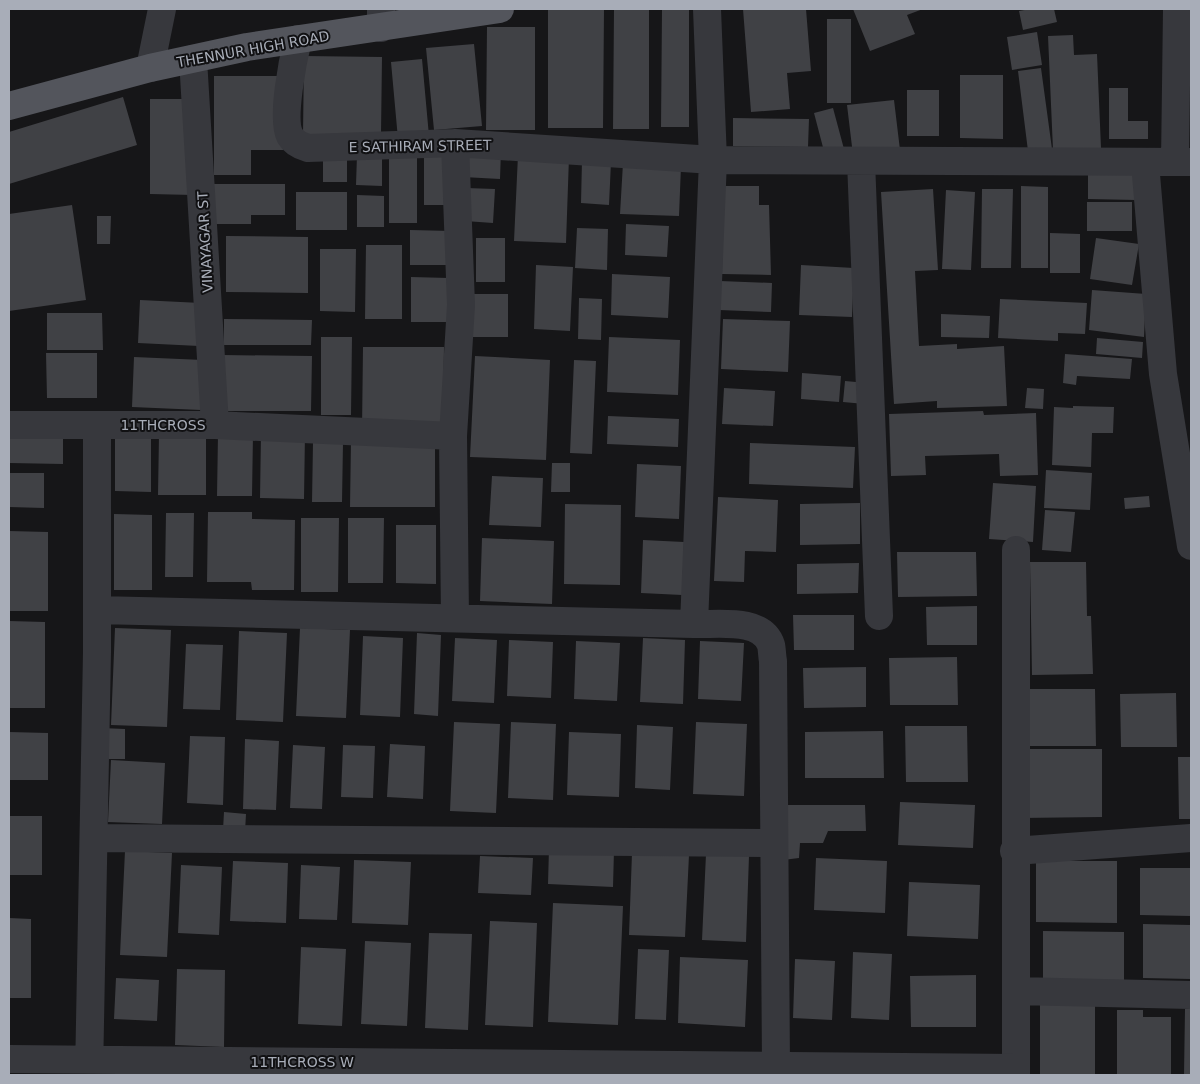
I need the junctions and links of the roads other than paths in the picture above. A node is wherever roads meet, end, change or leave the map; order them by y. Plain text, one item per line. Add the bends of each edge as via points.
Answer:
1 (162, 9) edge
2 (500, 9) edge
3 (707, 9) edge
4 (1177, 9) edge
5 (381, 18) edge
6 (298, 39) junction
7 (193, 59) junction
8 (150, 68) junction
9 (9, 106) edge
10 (455, 143) junction
11 (712, 160) junction
12 (861, 161) junction
13 (1183, 162) edge
14 (1145, 164) junction
15 (9, 424) edge
16 (97, 425) junction
17 (215, 425) junction
18 (453, 436) junction
19 (1191, 546) edge
20 (1016, 550) dead end
21 (97, 610) junction
22 (879, 616) dead end
23 (455, 618) junction
24 (694, 624) junction
25 (94, 838) junction
26 (1191, 838) edge
27 (774, 843) junction
28 (1014, 851) junction
29 (1016, 991) junction
30 (1191, 995) edge
31 (9, 1059) edge
32 (776, 1066) junction
33 (89, 1068) edge
34 (1016, 1072) edge

1 - 8 street
2 - 5 main road, THENNUR HIGH ROAD
3 - 11 street
4 - 13 street
5 - 6 main road, THENNUR HIGH ROAD
6 - 7 main road, THENNUR HIGH ROAD
6 - 10 street, E SATHIRAM STREET via 291,70 287,126 298,145 308,148
7 - 8 main road, THENNUR HIGH ROAD
7 - 17 street, VINAYAGAR ST
8 - 9 main road, THENNUR HIGH ROAD
10 - 11 street, E SATHIRAM STREET
10 - 18 street via 461,305
11 - 12 street, E SATHIRAM STREET
11 - 24 street
12 - 14 street, E SATHIRAM STREET
12 - 22 street
13 - 14 street, E SATHIRAM STREET
14 - 19 street via 1163,374
15 - 16 street, 11THCROSS
16 - 17 street, 11THCROSS
16 - 21 street
17 - 18 street, 11THCROSS
18 - 23 street
20 - 28 street
21 - 23 street
21 - 25 street
23 - 24 street
24 - 27 street via 754,627 771,644
25 - 27 street
25 - 33 street
26 - 28 street
27 - 32 street
28 - 29 street
29 - 30 street
29 - 34 street
31 - 33 street, 11THCROSS W
32 - 33 street, 11THCROSS W
32 - 34 street, 11THCROSS W

